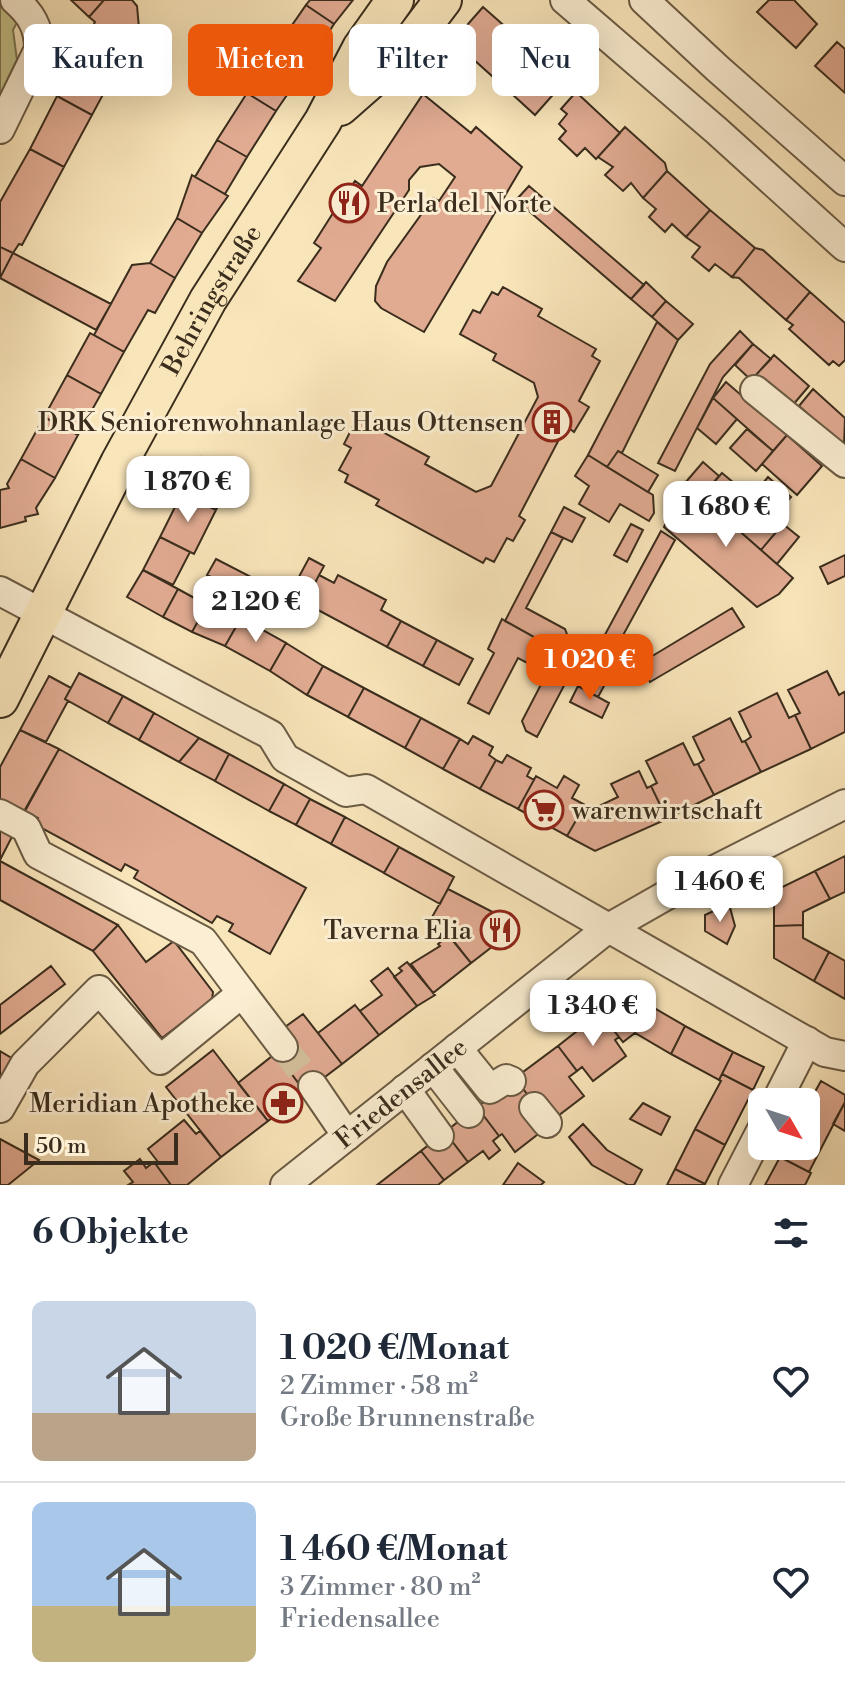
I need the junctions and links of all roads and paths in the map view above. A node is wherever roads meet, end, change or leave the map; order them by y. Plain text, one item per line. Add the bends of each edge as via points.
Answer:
1 (15, 0) edge
2 (395, 0) edge
3 (443, 0) edge
4 (565, 0) edge
5 (644, 0) edge
6 (323, 121) junction
7 (0, 129) edge
8 (845, 181) edge
9 (845, 247) edge
10 (755, 390) dead end
11 (845, 463) edge
12 (0, 591) edge
13 (43, 616) junction
14 (0, 699) edge
15 (845, 804) edge
16 (0, 814) edge
17 (607, 929) junction
18 (242, 993) junction
19 (807, 1041) junction
20 (283, 1047) tunnel mouth
21 (457, 1048) junction
22 (845, 1056) edge
23 (433, 1067) junction
24 (511, 1081) dead end
25 (313, 1086) tunnel mouth
26 (783, 1088) edge
27 (405, 1089) junction
28 (0, 1108) edge
29 (469, 1113) dead end
30 (347, 1136) junction
31 (439, 1136) dead end
32 (748, 1156) edge
33 (285, 1185) edge
34 (733, 1185) edge

1 - 7 street via 33,18 39,49
2 - 6 main road, Behringstraße via 361,48
3 - 6 main road, Behringstraße via 406,49
4 - 9 street
5 - 8 street
6 - 13 main road, Behringstraße via 203,309
10 - 11 street
12 - 13 street
13 - 14 main road, Behringstraße
13 - 17 street via 271,735 285,758 346,792 366,789
15 - 17 street, Friedensallee
16 - 18 street via 26,828 38,854 203,941
17 - 19 street
17 - 21 street, Friedensallee
18 - 20 street
18 - 28 street via 160,1060 99,990 25,1064
19 - 22 street
19 - 26 street
21 - 23 street, Friedensallee
21 - 24 street via 490,1089
23 - 27 street, Friedensallee
23 - 29 street
25 - 30 street
27 - 30 street, Friedensallee
27 - 31 street
30 - 33 street, Friedensallee
32 - 34 street

